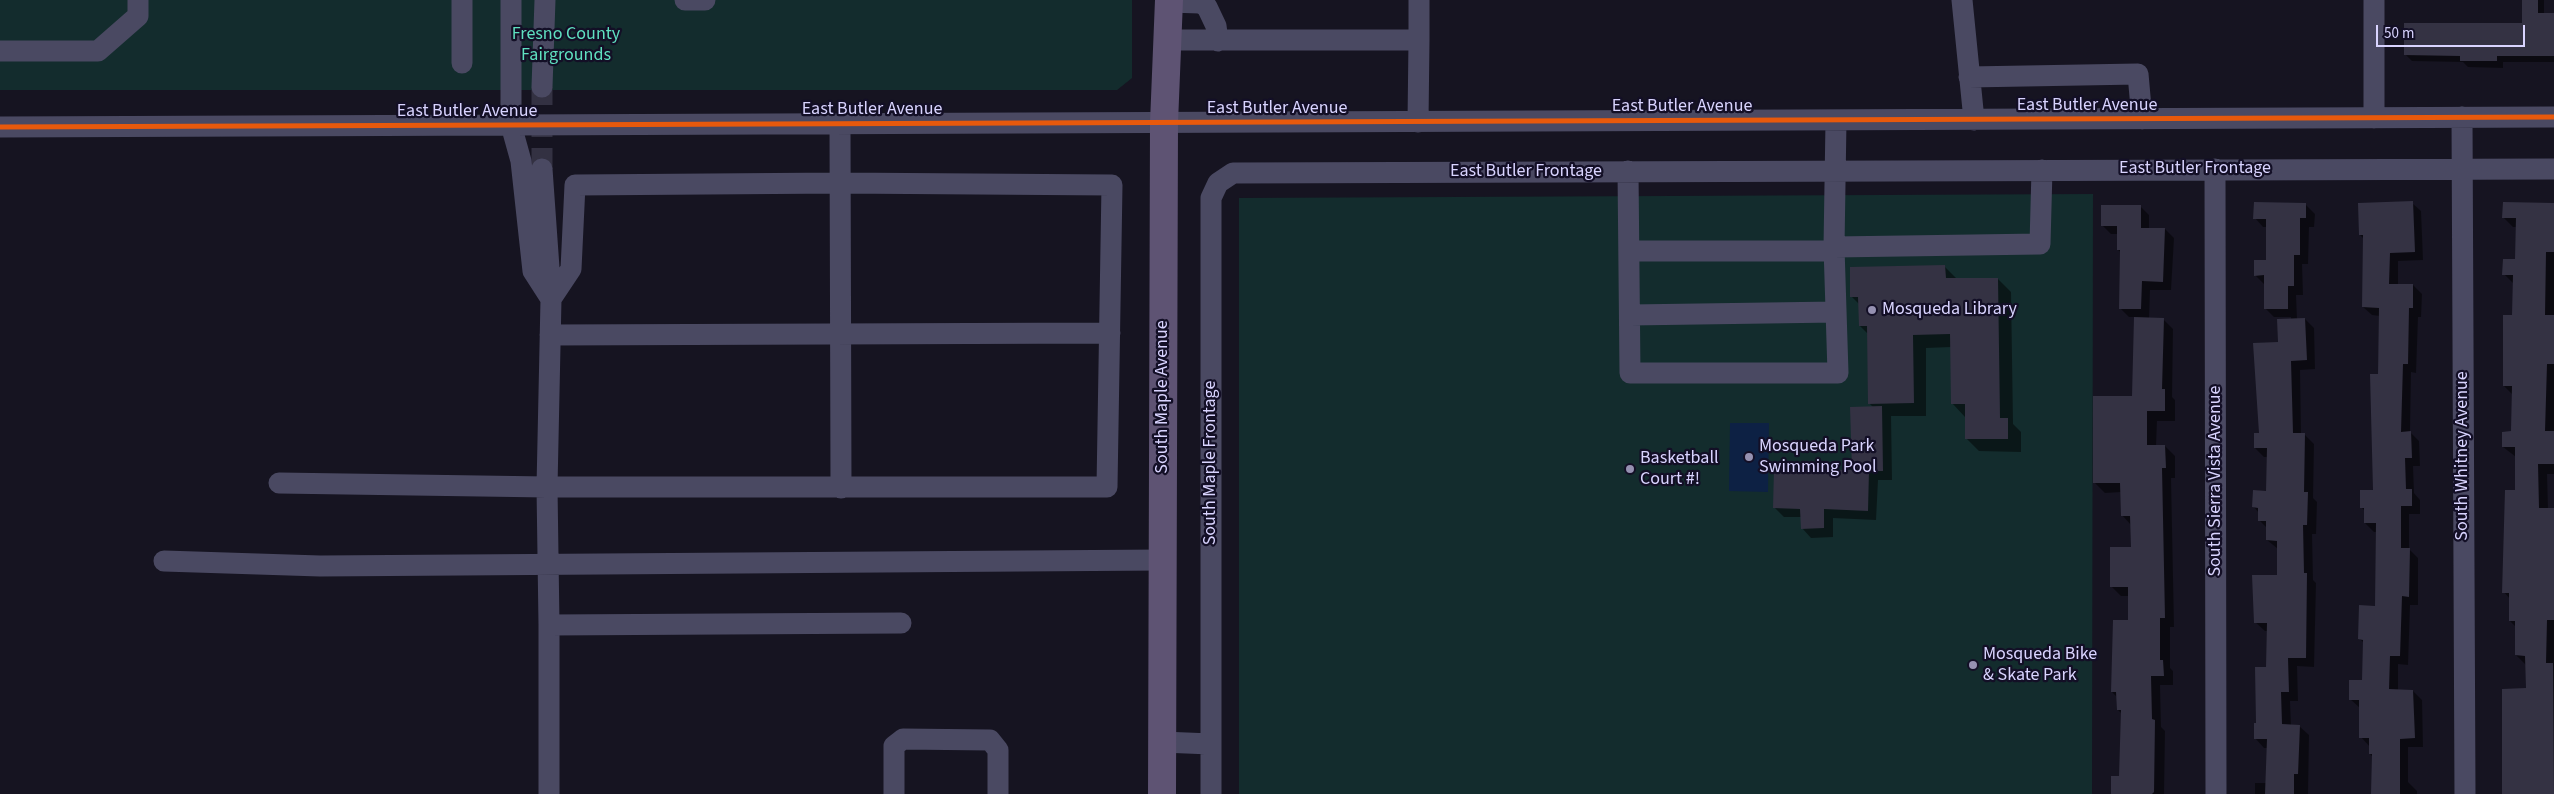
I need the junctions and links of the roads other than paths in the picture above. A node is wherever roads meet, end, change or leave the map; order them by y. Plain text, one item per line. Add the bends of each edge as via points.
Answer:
1 (138, 0) edge
2 (462, 0) edge
3 (511, 0) edge
4 (546, 0) edge
5 (685, 0) edge
6 (706, 0) edge
7 (1419, 0) edge
8 (1962, 0) edge
9 (2374, 0) edge
10 (1169, 1) edge
11 (1168, 40) junction
12 (1419, 40) junction
13 (1218, 41) junction
14 (0, 51) edge
15 (462, 62) dead end
16 (1970, 77) junction
17 (542, 87) tunnel mouth
18 (2554, 116) edge
19 (2462, 117) junction
20 (2374, 118) junction
21 (2142, 119) junction
22 (1974, 120) junction
23 (1836, 121) junction
24 (1418, 122) junction
25 (1164, 123) junction
26 (840, 124) junction
27 (511, 125) junction
28 (0, 127) edge
29 (2462, 168) junction
30 (542, 169) tunnel mouth
31 (2215, 169) junction
32 (2554, 169) edge
33 (1836, 170) junction
34 (2042, 170) junction
35 (1628, 171) junction
36 (840, 183) junction
37 (1218, 183) joint
38 (1834, 249) junction
39 (1629, 251) junction
40 (551, 299) junction
41 (1836, 312) junction
42 (1630, 315) junction
43 (1110, 333) junction
44 (550, 335) junction
45 (841, 335) junction
46 (279, 483) dead end
47 (547, 488) junction
48 (841, 488) junction
49 (1163, 560) junction
50 (164, 561) dead end
51 (548, 564) junction
52 (901, 623) dead end
53 (549, 625) junction
54 (1162, 742) junction
55 (1211, 744) junction
56 (549, 794) edge
57 (894, 794) edge
58 (998, 794) edge
59 (1162, 794) edge
60 (1211, 794) edge
61 (2216, 794) edge
62 (2464, 794) edge

1 - 14 street via 138,16 98,51
2 - 15 street
3 - 27 street
4 - 17 street
5 - 6 street
7 - 12 street
8 - 16 street
9 - 20 street
10 - 11 main road, South Maple Avenue
10 - 13 street via 1200,3 1207,7 1216,26
11 - 13 street
11 - 25 main road, South Maple Avenue
12 - 13 street
12 - 24 street
16 - 21 street via 2138,74
16 - 22 street
18 - 19 street, East Butler Avenue
19 - 20 street, East Butler Avenue
19 - 29 street, South Whitney Avenue
20 - 21 street, East Butler Avenue
21 - 22 street, East Butler Avenue
22 - 23 street, East Butler Avenue
23 - 24 street, East Butler Avenue
23 - 33 street
24 - 25 street, East Butler Avenue
25 - 26 street, East Butler Avenue
25 - 49 main road, South Maple Avenue
26 - 27 street, East Butler Avenue
26 - 36 street
27 - 28 street, East Butler Avenue
27 - 40 street via 521,161 533,271
29 - 31 street, East Butler Frontage
29 - 32 street, East Butler Frontage
29 - 62 street, South Whitney Avenue
30 - 40 street
31 - 34 street, East Butler Frontage
31 - 61 street, South Sierra Vista Avenue
33 - 34 street, East Butler Frontage
33 - 35 street, East Butler Frontage
33 - 38 street
34 - 38 street via 2040,244
35 - 37 street, East Butler Frontage via 1233,173
35 - 39 street
36 - 40 street via 575,185 571,269
36 - 43 street via 1112,185
36 - 45 street
37 - 55 street, South Maple Frontage via 1211,198
38 - 39 street
38 - 41 street
39 - 42 street
40 - 44 street
41 - 42 street
41 - 42 street via 1838,373 1630,373
43 - 45 street
43 - 48 street via 1107,487
44 - 45 street
44 - 47 street
45 - 48 street
46 - 47 street
47 - 48 street
47 - 51 street
49 - 51 street
49 - 54 main road, South Maple Avenue
50 - 51 street via 320,566
51 - 53 street
52 - 53 street
53 - 56 street
54 - 55 street
54 - 59 main road, South Maple Avenue
55 - 60 street, South Maple Frontage
57 - 58 street via 894,746 903,739 990,740 998,750

